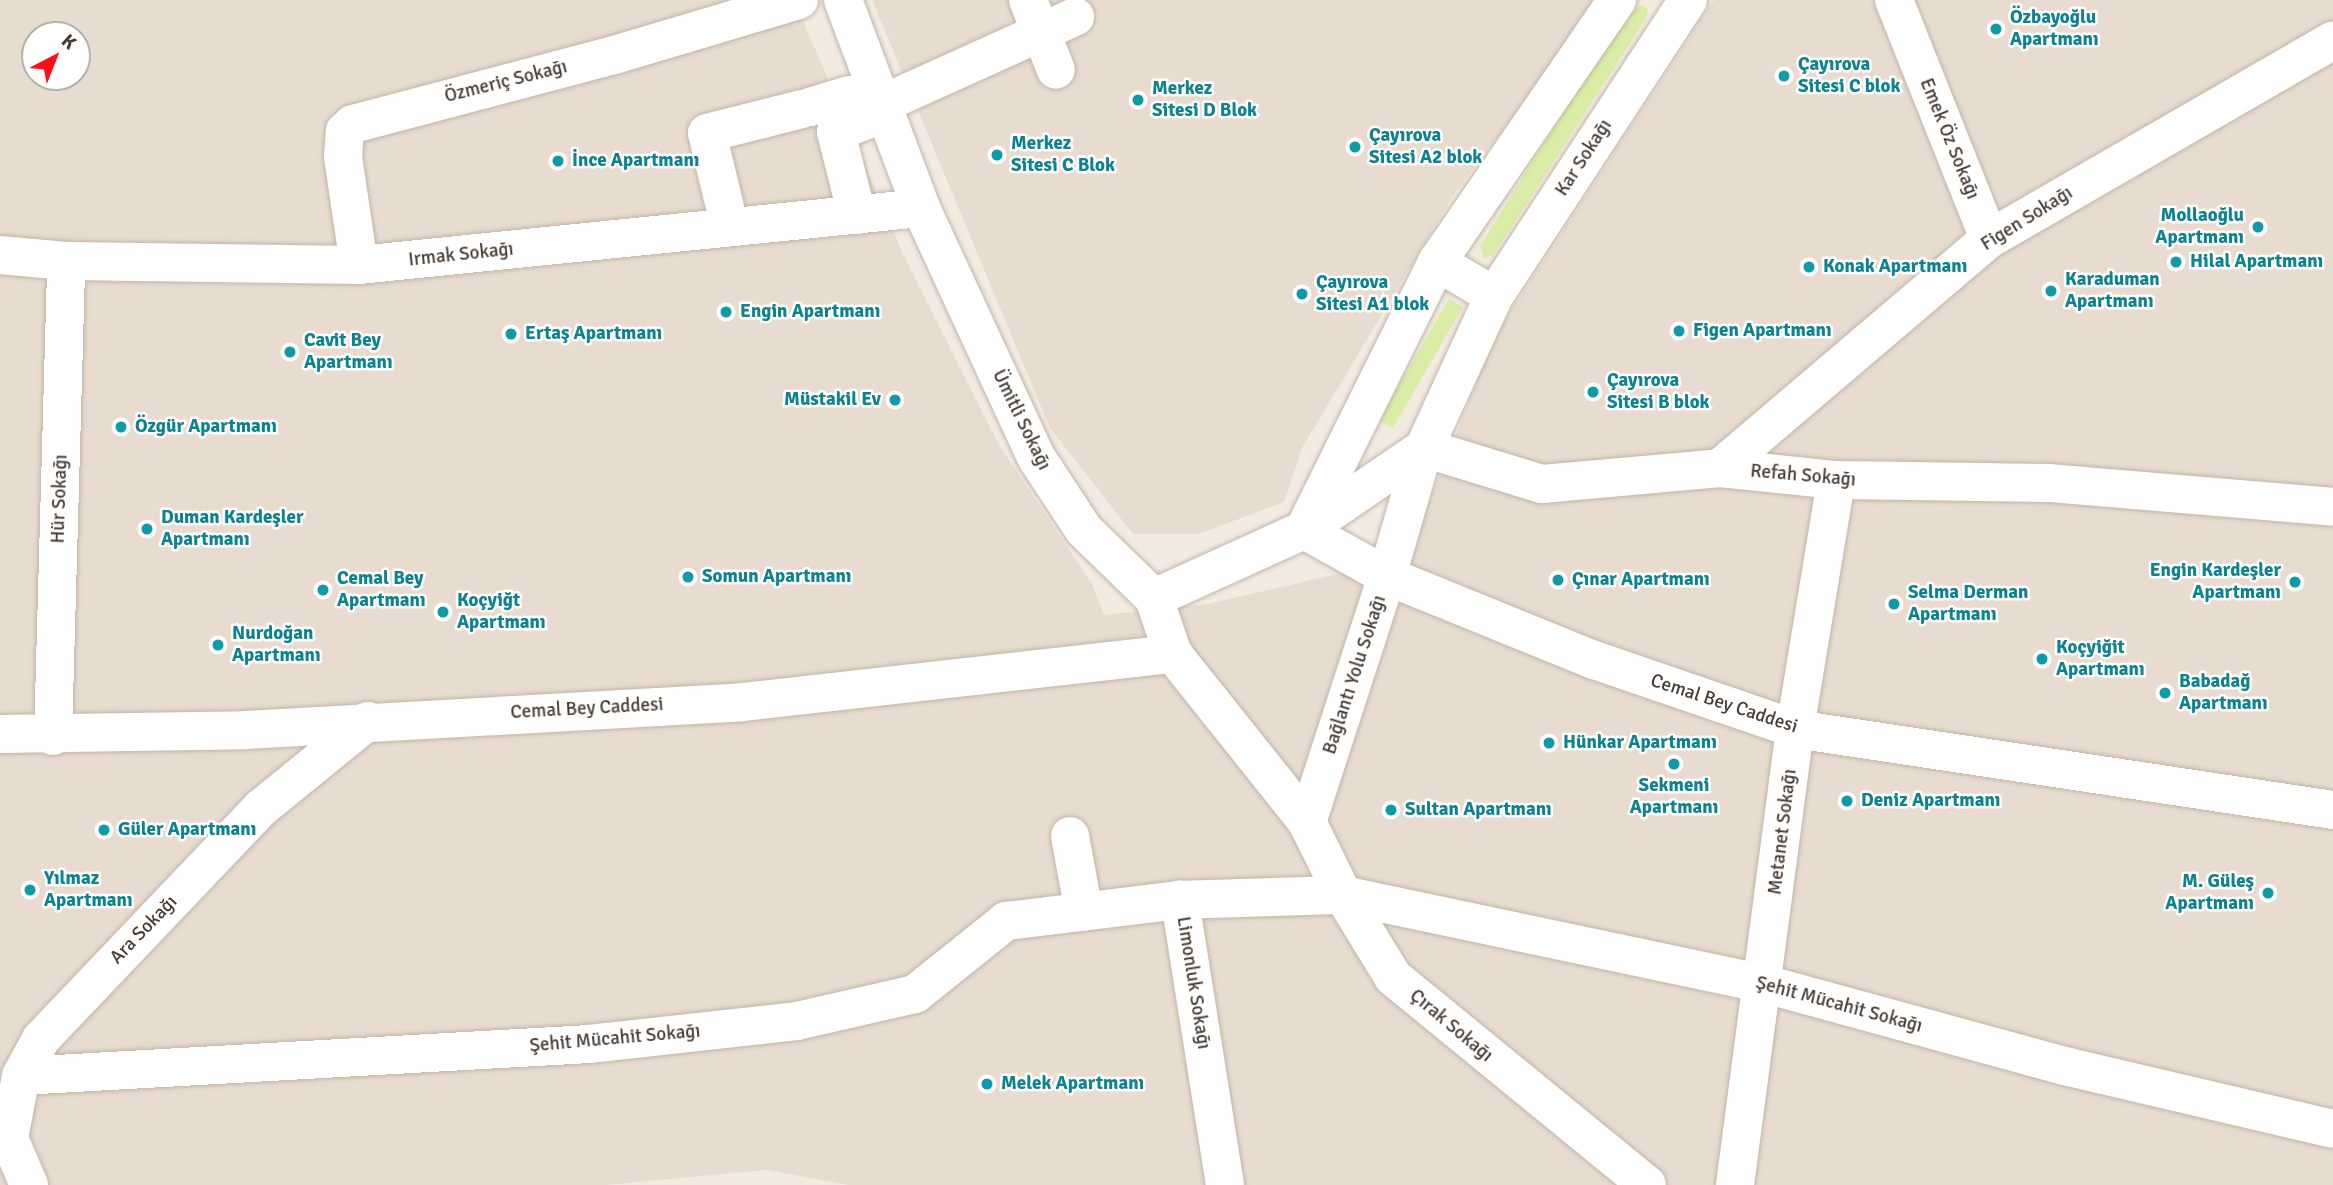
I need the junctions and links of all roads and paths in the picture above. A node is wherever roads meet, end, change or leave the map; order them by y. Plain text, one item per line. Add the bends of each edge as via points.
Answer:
1 (799, 0) edge
2 (843, 0) edge
3 (1617, 0) edge
4 (1894, 0) edge
5 (1670, 6) edge
6 (1034, 17) edge
7 (1076, 17) dead end
8 (2333, 40) edge
9 (1056, 70) dead end
10 (872, 104) junction
11 (725, 207) dead end
12 (921, 208) junction
13 (857, 215) junction
14 (1989, 239) junction
15 (0, 255) edge
16 (66, 261) junction
17 (1437, 262) junction
18 (359, 265) junction
19 (1494, 296) junction
20 (1424, 448) junction
21 (1720, 468) junction
22 (1836, 480) junction
23 (2333, 507) edge
24 (1304, 530) junction
25 (1387, 576) junction
26 (1154, 598) junction
27 (1173, 654) junction
28 (368, 721) junction
29 (1795, 729) junction
30 (0, 734) edge
31 (53, 736) junction
32 (2333, 810) edge
33 (1307, 822) junction
34 (1070, 836) dead end
35 (1343, 895) junction
36 (1180, 900) junction
37 (1084, 912) junction
38 (1765, 984) junction
39 (21, 1076) junction
40 (2333, 1129) edge
41 (4, 1137) edge
42 (29, 1185) edge
43 (1225, 1185) edge
44 (1647, 1185) edge
45 (1735, 1185) edge

1 - 18 street, Özmeriç Sokağı via 353,124 345,131 343,157
2 - 10 street, Ümitli Sokağı
3 - 17 street
4 - 14 street, Emek Öz Sokağı
5 - 19 street, Kar Sokağı
6 - 7 street
6 - 9 street
6 - 10 street
8 - 14 street, Figen Sokağı
10 - 11 street via 806,108 707,133
10 - 12 street, Ümitli Sokağı
10 - 13 street via 836,134
12 - 13 street, Irmak Sokağı
12 - 26 street, Ümitli Sokağı via 1035,457 1084,530
13 - 18 street, Irmak Sokağı
14 - 21 street, Figen Sokağı
15 - 16 street, Irmak Sokağı
16 - 18 street, Irmak Sokağı
16 - 31 street, Hür Sokağı
17 - 19 street
17 - 24 street
19 - 20 street, Kar Sokağı
20 - 21 street, Refah Sokağı via 1542,484
20 - 24 street
20 - 25 street
21 - 22 street, Refah Sokağı
22 - 23 street, Refah Sokağı via 2049,484
22 - 29 street, Metanet Sokağı
24 - 25 street, Bağlantı Yolu Sokağı
24 - 26 street
25 - 29 street, Cemal Bey Caddesi via 1594,660
25 - 33 street, Bağlantı Yolu Sokağı
26 - 27 street, Ümitli Sokağı
27 - 28 street, Cemal Bey Caddesi via 743,702
27 - 33 street, Ümitli Sokağı
28 - 31 street, Cemal Bey Caddesi
28 - 39 street, Ara Sokağı via 243,827 41,1039
29 - 32 street, Cemal Bey Caddesi
29 - 38 street, Metanet Sokağı
30 - 31 street, Cemal Bey Caddesi
33 - 35 street, Çırak Sokağı
34 - 37 street
35 - 36 street, Limonluk Sokağı
35 - 38 street, Şehit Mücahit Sokağı
35 - 44 street, Çırak Sokağı via 1393,977
36 - 37 street, Şehit Mücahit Sokağı
36 - 43 street, Limonluk Sokağı
37 - 39 street, Şehit Mücahit Sokağı via 1006,921 915,994 797,1021 589,1044
38 - 40 street, Şehit Mücahit Sokağı via 2065,1066
38 - 45 street, Metanet Sokağı
39 - 41 street, Ara Sokağı
41 - 42 street, Ara Sokağı

